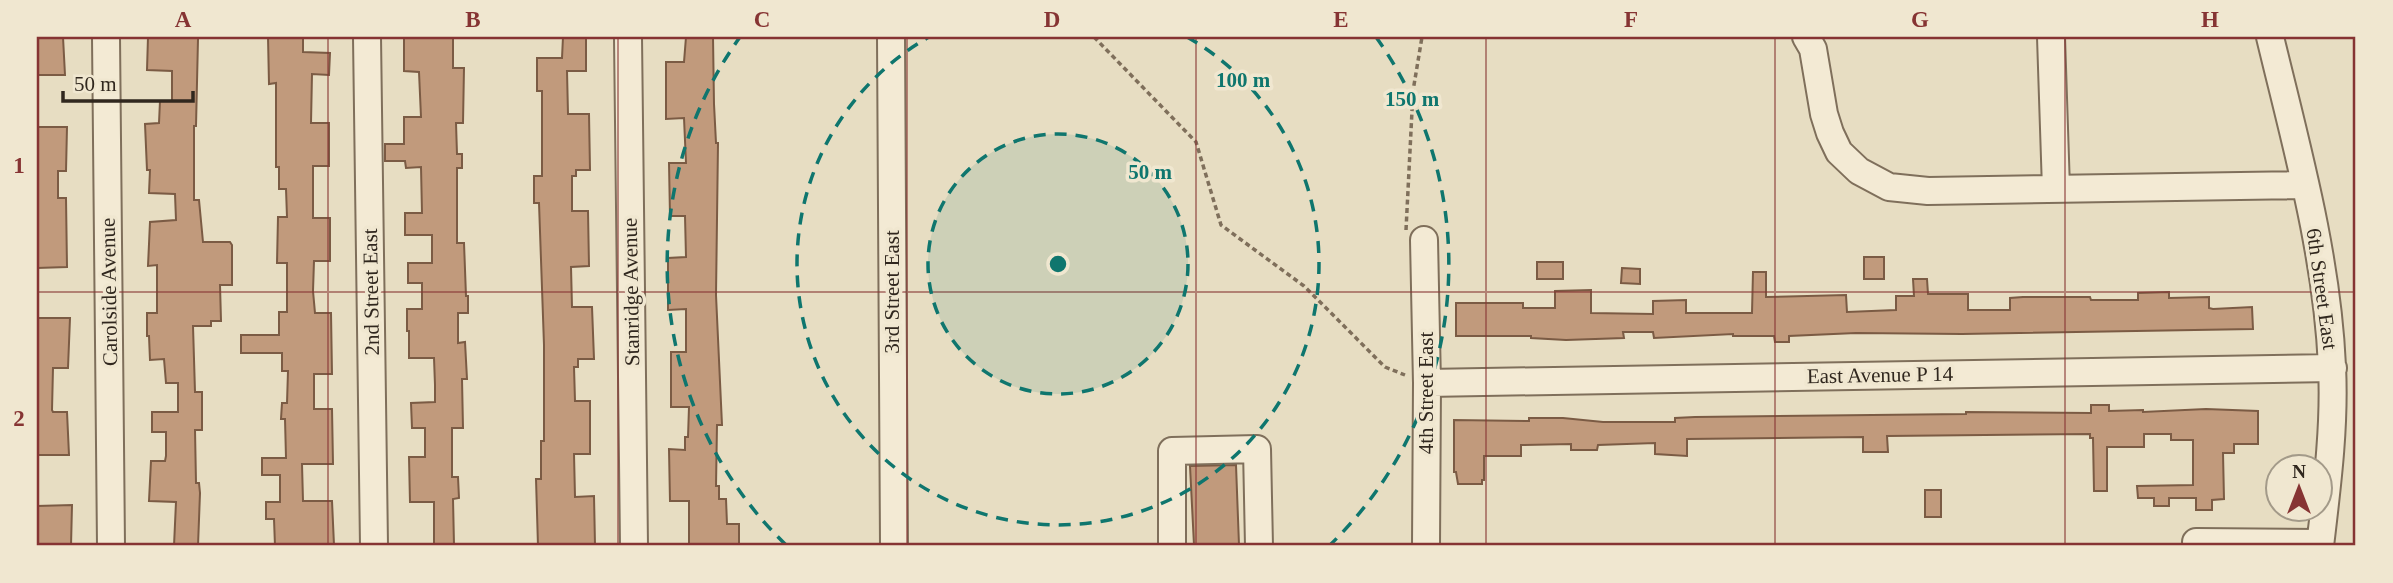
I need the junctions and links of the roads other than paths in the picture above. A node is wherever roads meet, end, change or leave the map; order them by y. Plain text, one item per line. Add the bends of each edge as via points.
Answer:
1 (106, 37) edge
2 (367, 37) edge
3 (628, 37) edge
4 (891, 37) edge
5 (2052, 37) edge
6 (2270, 37) edge
7 (1812, 41) edge
8 (2305, 185) junction
9 (2056, 189) junction
10 (1424, 240) road end
11 (2333, 368) junction
12 (1427, 383) junction
13 (2196, 542) dead end
14 (2320, 545) edge
15 (111, 546) edge
16 (374, 546) edge
17 (634, 546) edge
18 (894, 546) edge
19 (1172, 546) edge
20 (1259, 546) edge
21 (1426, 546) edge

1 - 15 street, Carolside Avenue
2 - 16 street, 2nd Street East
3 - 17 street, Stanridge Avenue
4 - 18 street, 3rd Street East
5 - 9 street
6 - 8 street, 6th Street East
7 - 9 street via 1829,133 1839,152 1859,171 1889,187 1928,191
8 - 9 street
8 - 11 street, 6th Street East via 2325,287
10 - 12 street, 4th Street East
11 - 12 street, East Avenue P 14
11 - 14 street, 6th Street East via 2331,444
12 - 21 street, 4th Street East
13 - 14 street
19 - 20 street via 1172,451 1257,449

